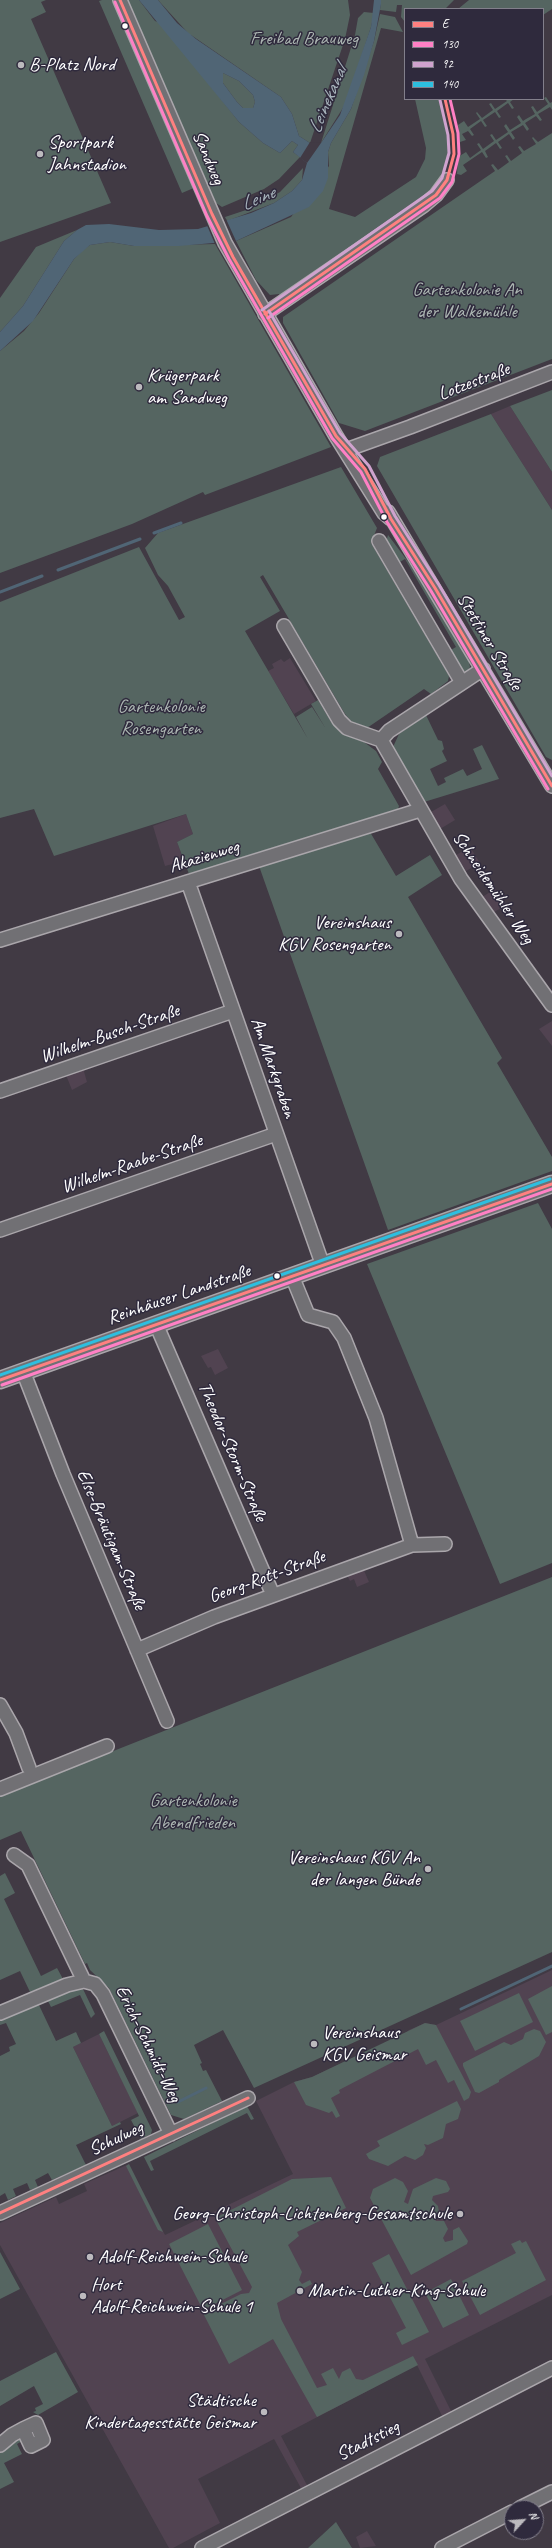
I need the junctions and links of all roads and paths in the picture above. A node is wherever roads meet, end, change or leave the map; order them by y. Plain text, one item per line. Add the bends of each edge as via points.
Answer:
1 (120, 0) edge
2 (447, 180) dead end
3 (265, 314) junction
4 (552, 372) edge
5 (351, 456) junction
6 (379, 541) dead end
7 (284, 626) dead end
8 (483, 669) junction
9 (461, 681) junction
10 (381, 740) junction
11 (548, 773) edge
12 (552, 786) edge
13 (420, 810) junction
14 (188, 882) junction
15 (0, 940) edge
16 (552, 1005) edge
17 (233, 1011) junction
18 (0, 1091) edge
19 (276, 1134) junction
20 (552, 1184) edge
21 (0, 1230) edge
22 (323, 1266) junction
23 (292, 1276) junction
24 (156, 1324) junction
25 (24, 1371) junction
26 (0, 1380) edge
27 (445, 1544) dead end
28 (412, 1545) junction
29 (273, 1595) junction
30 (137, 1650) junction
31 (0, 1705) edge
32 (167, 1721) dead end
33 (108, 1746) dead end
34 (30, 1768) dead end
35 (0, 1789) edge
36 (14, 1855) dead end
37 (84, 1981) junction
38 (0, 2013) edge
39 (248, 2098) dead end
40 (171, 2134) junction
41 (0, 2213) edge
42 (552, 2368) edge
43 (23, 2429) dead end
44 (0, 2445) edge
45 (552, 2492) edge
46 (536, 2500) edge
47 (504, 2516) edge
48 (202, 2548) edge
49 (442, 2548) edge

1 - 3 street, Sandweg via 225,243
2 - 3 street via 436,195 423,206
3 - 5 street, Sandweg via 336,436
4 - 5 street, Lotzestraße via 410,427
5 - 8 street, Stettiner Straße
6 - 9 street
7 - 10 street via 339,720 347,728
8 - 9 street
8 - 11 street, Stettiner Straße
9 - 10 street via 389,731
10 - 13 street, Schneidemühler Weg
11 - 12 street, Stettiner Straße
13 - 14 street, Akazienweg
13 - 16 street, Schneidemühler Weg via 462,879
14 - 15 street, Akazienweg
14 - 17 street, Am Markgraben
17 - 18 street, Wilhelm-Busch-Straße
17 - 19 street, Am Markgraben
19 - 21 street, Wilhelm-Raabe-Straße
19 - 22 street, Am Markgraben
20 - 22 main road, Reinhäuser Landstraße
22 - 23 main road, Reinhäuser Landstraße
23 - 24 main road, Reinhäuser Landstraße
23 - 28 street via 308,1315 333,1322 347,1344 376,1418
24 - 25 main road, Reinhäuser Landstraße
24 - 29 street, Theodor-Storm-Straße
25 - 26 main road, Reinhäuser Landstraße
25 - 30 street, Else-Bräutigam-Straße via 58,1461
27 - 28 street, Georg-Rott-Straße
28 - 29 street, Georg-Rott-Straße
29 - 30 street, Georg-Rott-Straße
30 - 32 street, Else-Bräutigam-Straße
31 - 34 street via 16,1733
33 - 35 street
36 - 37 street, Erich-Schmidt-Weg via 28,1865
37 - 38 street
37 - 40 street, Erich-Schmidt-Weg via 95,1984 104,1994
39 - 40 street, Schulweg
40 - 41 street, Schulweg
42 - 48 street, Stadtstieg
43 - 44 street
45 - 46 street
47 - 49 street

